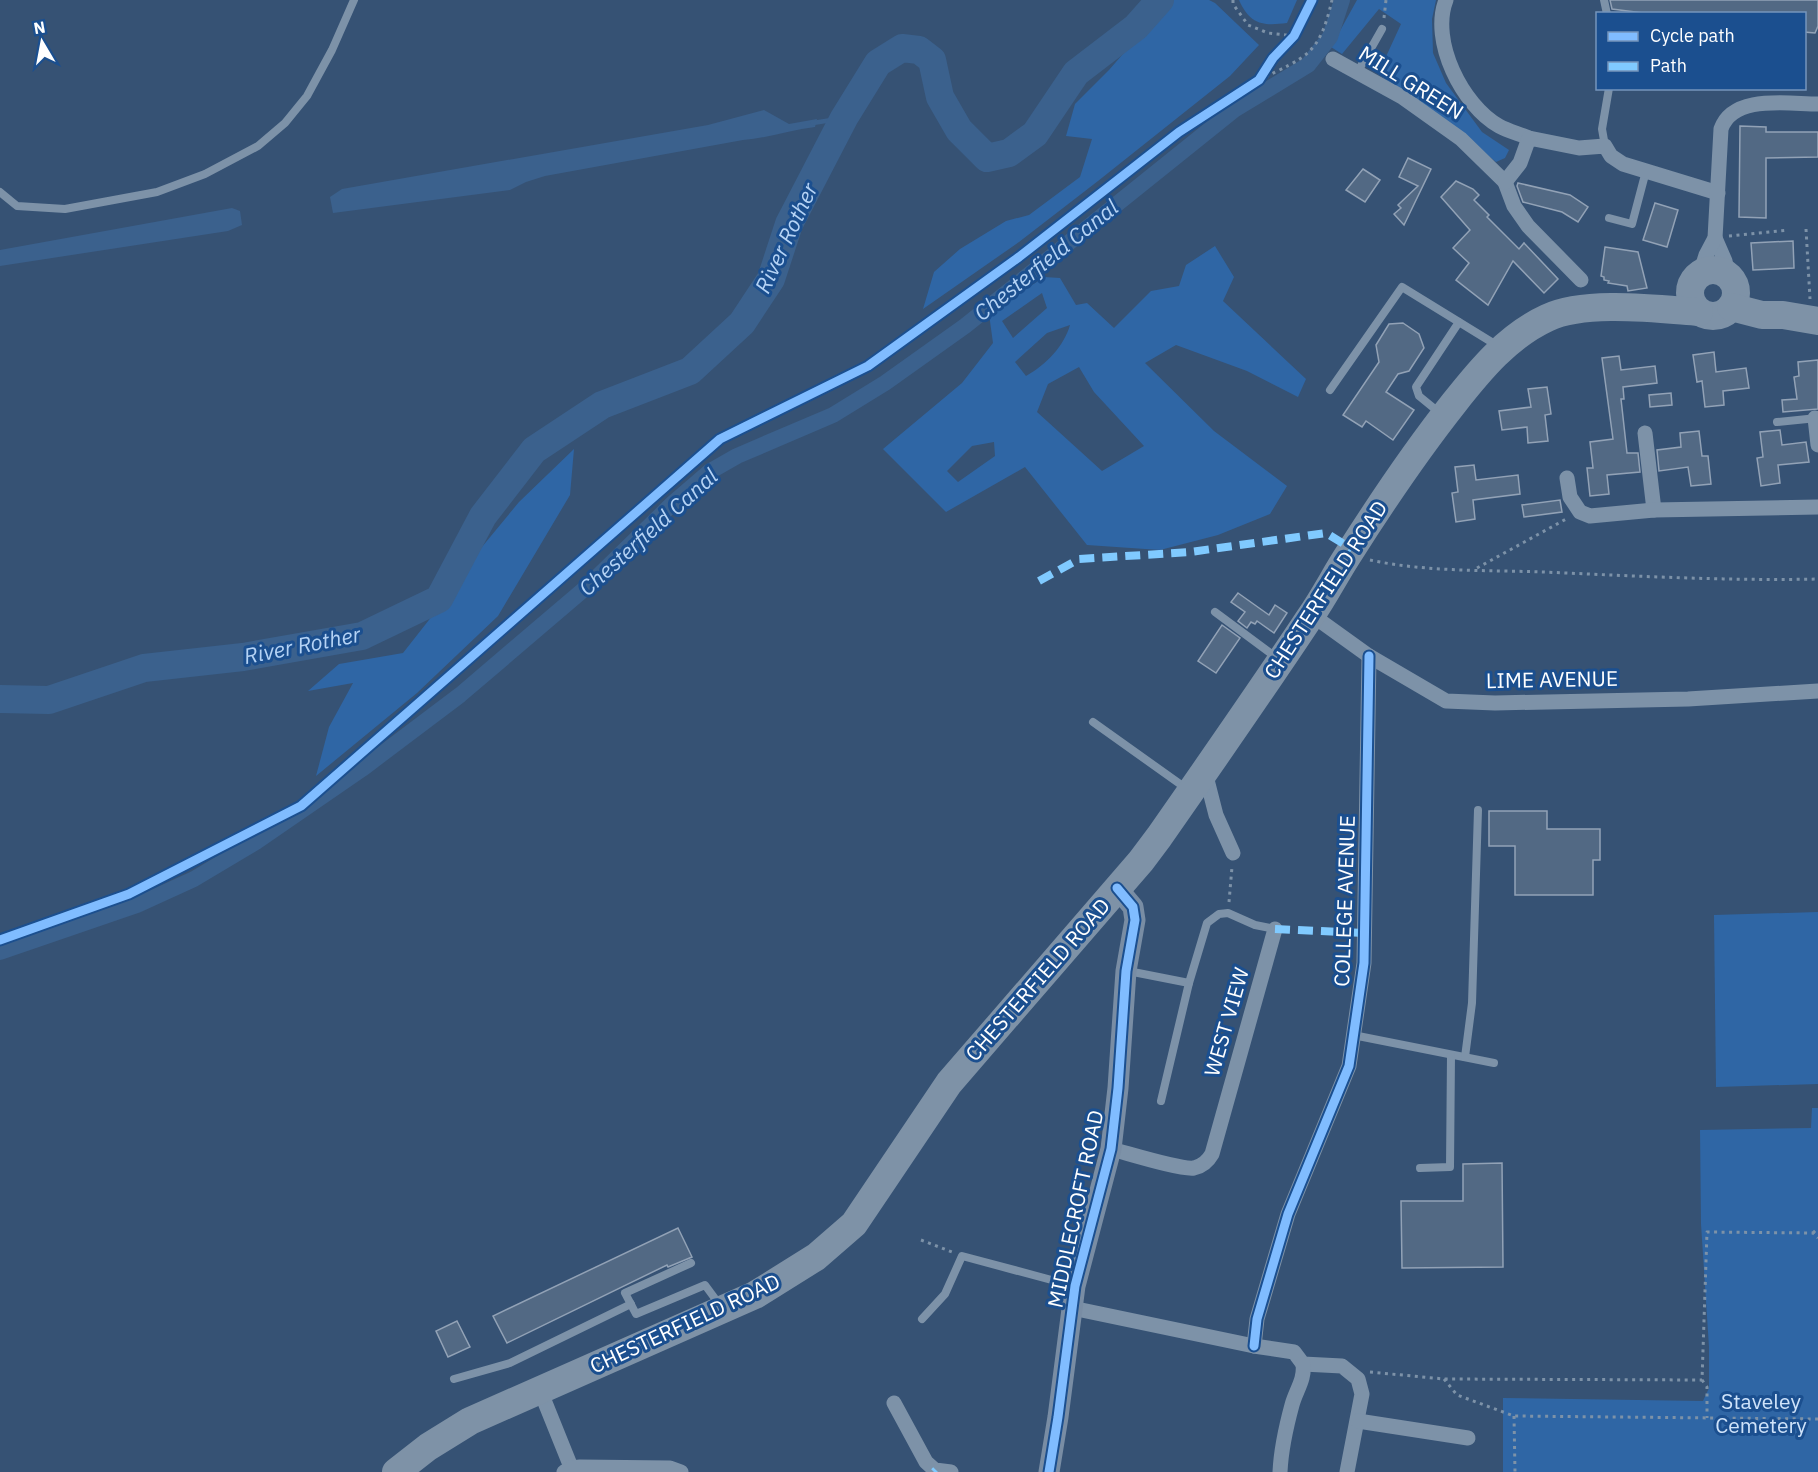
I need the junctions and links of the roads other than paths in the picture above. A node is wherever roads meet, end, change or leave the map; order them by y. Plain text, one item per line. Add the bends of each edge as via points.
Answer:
1 (354, 0) edge
2 (1446, 0) edge
3 (1382, 29) road end
4 (1333, 59) road end
5 (1357, 72) junction
6 (1609, 90) edge
7 (1818, 104) edge
8 (1529, 138) junction
9 (1605, 146) junction
10 (1646, 171) junction
11 (1505, 182) junction
12 (0, 192) edge
13 (1718, 193) junction
14 (1610, 218) dead end
15 (1715, 237) junction
16 (1696, 279) junction
17 (1581, 280) dead end
18 (1730, 288) junction
19 (1644, 307) junction
20 (1699, 312) junction
21 (1814, 321) edge
22 (1459, 322) junction
23 (1502, 348) junction
24 (1330, 390) dead end
25 (1443, 416) junction
26 (1817, 418) edge
27 (1777, 422) dead end
28 (1645, 433) dead end
29 (1818, 445) edge
30 (1568, 478) dead end
31 (1818, 507) edge
32 (1654, 510) junction
33 (1215, 612) dead end
34 (1312, 615) junction
35 (1369, 656) junction
36 (1279, 659) dead end
37 (1818, 691) edge
38 (1093, 722) dead end
39 (1198, 782) junction
40 (1478, 810) dead end
41 (1233, 853) road end
42 (1117, 888) junction
43 (1275, 929) joint
44 (1126, 971) junction
45 (1189, 982) junction
46 (1353, 1035) junction
47 (1451, 1055) junction
48 (1465, 1057) junction
49 (1494, 1063) dead end
50 (1161, 1101) dead end
51 (1111, 1149) junction
52 (1420, 1168) dead end
53 (691, 1263) dead end
54 (1075, 1286) junction
55 (631, 1304) junction
56 (1072, 1308) junction
57 (724, 1310) junction
58 (922, 1319) dead end
59 (1254, 1346) junction
60 (1304, 1364) junction
61 (454, 1379) dead end
62 (540, 1390) junction
63 (894, 1402) dead end
64 (1358, 1421) junction
65 (1468, 1438) dead end
66 (569, 1471) edge
67 (396, 1472) edge
68 (681, 1472) edge
69 (951, 1472) edge
70 (1049, 1472) edge
71 (1280, 1472) edge
72 (1347, 1472) edge

1 - 12 lane via 307,96 285,123 258,146 205,174 157,192 65,209 17,206
2 - 8 street via 1440,26 1442,45 1458,80 1473,104 1498,126
3 - 5 lane
4 - 5 street, MILL GREEN
5 - 11 street, MILL GREEN via 1402,97 1461,139
6 - 9 lane via 1602,129
7 - 13 street via 1761,104 1732,112 1720,129
8 - 9 street via 1579,148
8 - 11 street via 1520,163
9 - 10 street via 1623,164
10 - 13 street
10 - 14 lane via 1632,224
11 - 17 street, MILL GREEN via 1514,206 1528,226
13 - 15 street
15 - 16 street
15 - 18 street
16 - 18 highway via 1709,270 1719,271
16 - 19 highway, CHESTERFIELD ROAD
16 - 20 highway via 1690,294
18 - 20 highway via 1720,315
18 - 21 highway via 1762,315
19 - 20 highway, CHESTERFIELD ROAD
19 - 23 highway, CHESTERFIELD ROAD via 1564,311 1547,317
22 - 23 lane
22 - 24 lane via 1402,287
22 - 25 lane via 1416,387 1419,396
23 - 25 highway, CHESTERFIELD ROAD
25 - 34 highway, CHESTERFIELD ROAD
26 - 27 lane
26 - 29 street
28 - 32 street
30 - 32 street via 1570,497 1580,512 1590,516
31 - 32 street
33 - 36 lane
34 - 35 street, LIME AVENUE
34 - 39 highway, CHESTERFIELD ROAD
35 - 37 street, LIME AVENUE via 1446,701 1689,699
35 - 46 street, COLLEGE AVENUE via 1364,963
38 - 39 lane
39 - 41 street
39 - 42 highway, CHESTERFIELD ROAD
40 - 48 lane via 1472,1003
42 - 44 street, MIDDLECROFT ROAD via 1135,913
42 - 57 highway, CHESTERFIELD ROAD via 949,1083 854,1224 781,1281
43 - 45 lane, WEST VIEW via 1228,913 1219,914 1207,922
43 - 51 street, WEST VIEW via 1209,1160 1186,1168
44 - 45 lane
44 - 51 street, MIDDLECROFT ROAD
45 - 50 lane, WEST VIEW
46 - 47 lane
46 - 59 street, COLLEGE AVENUE via 1349,1066 1288,1214 1257,1319
47 - 48 lane
47 - 52 lane via 1450,1167
48 - 49 lane
51 - 54 street, MIDDLECROFT ROAD
53 - 55 lane via 625,1293
54 - 56 street, MIDDLECROFT ROAD
54 - 58 lane via 962,1256 945,1294
55 - 57 lane via 636,1314 705,1285
55 - 61 lane via 510,1363
56 - 59 street
56 - 70 street, MIDDLECROFT ROAD
57 - 62 highway, CHESTERFIELD ROAD
59 - 60 street via 1294,1352
60 - 64 street via 1342,1366 1358,1379 1362,1394
60 - 71 street via 1305,1374 1292,1403
62 - 66 street
62 - 67 highway, CHESTERFIELD ROAD via 470,1421
63 - 69 street via 927,1462 935,1470
64 - 65 street
64 - 72 street
66 - 68 street via 670,1468

